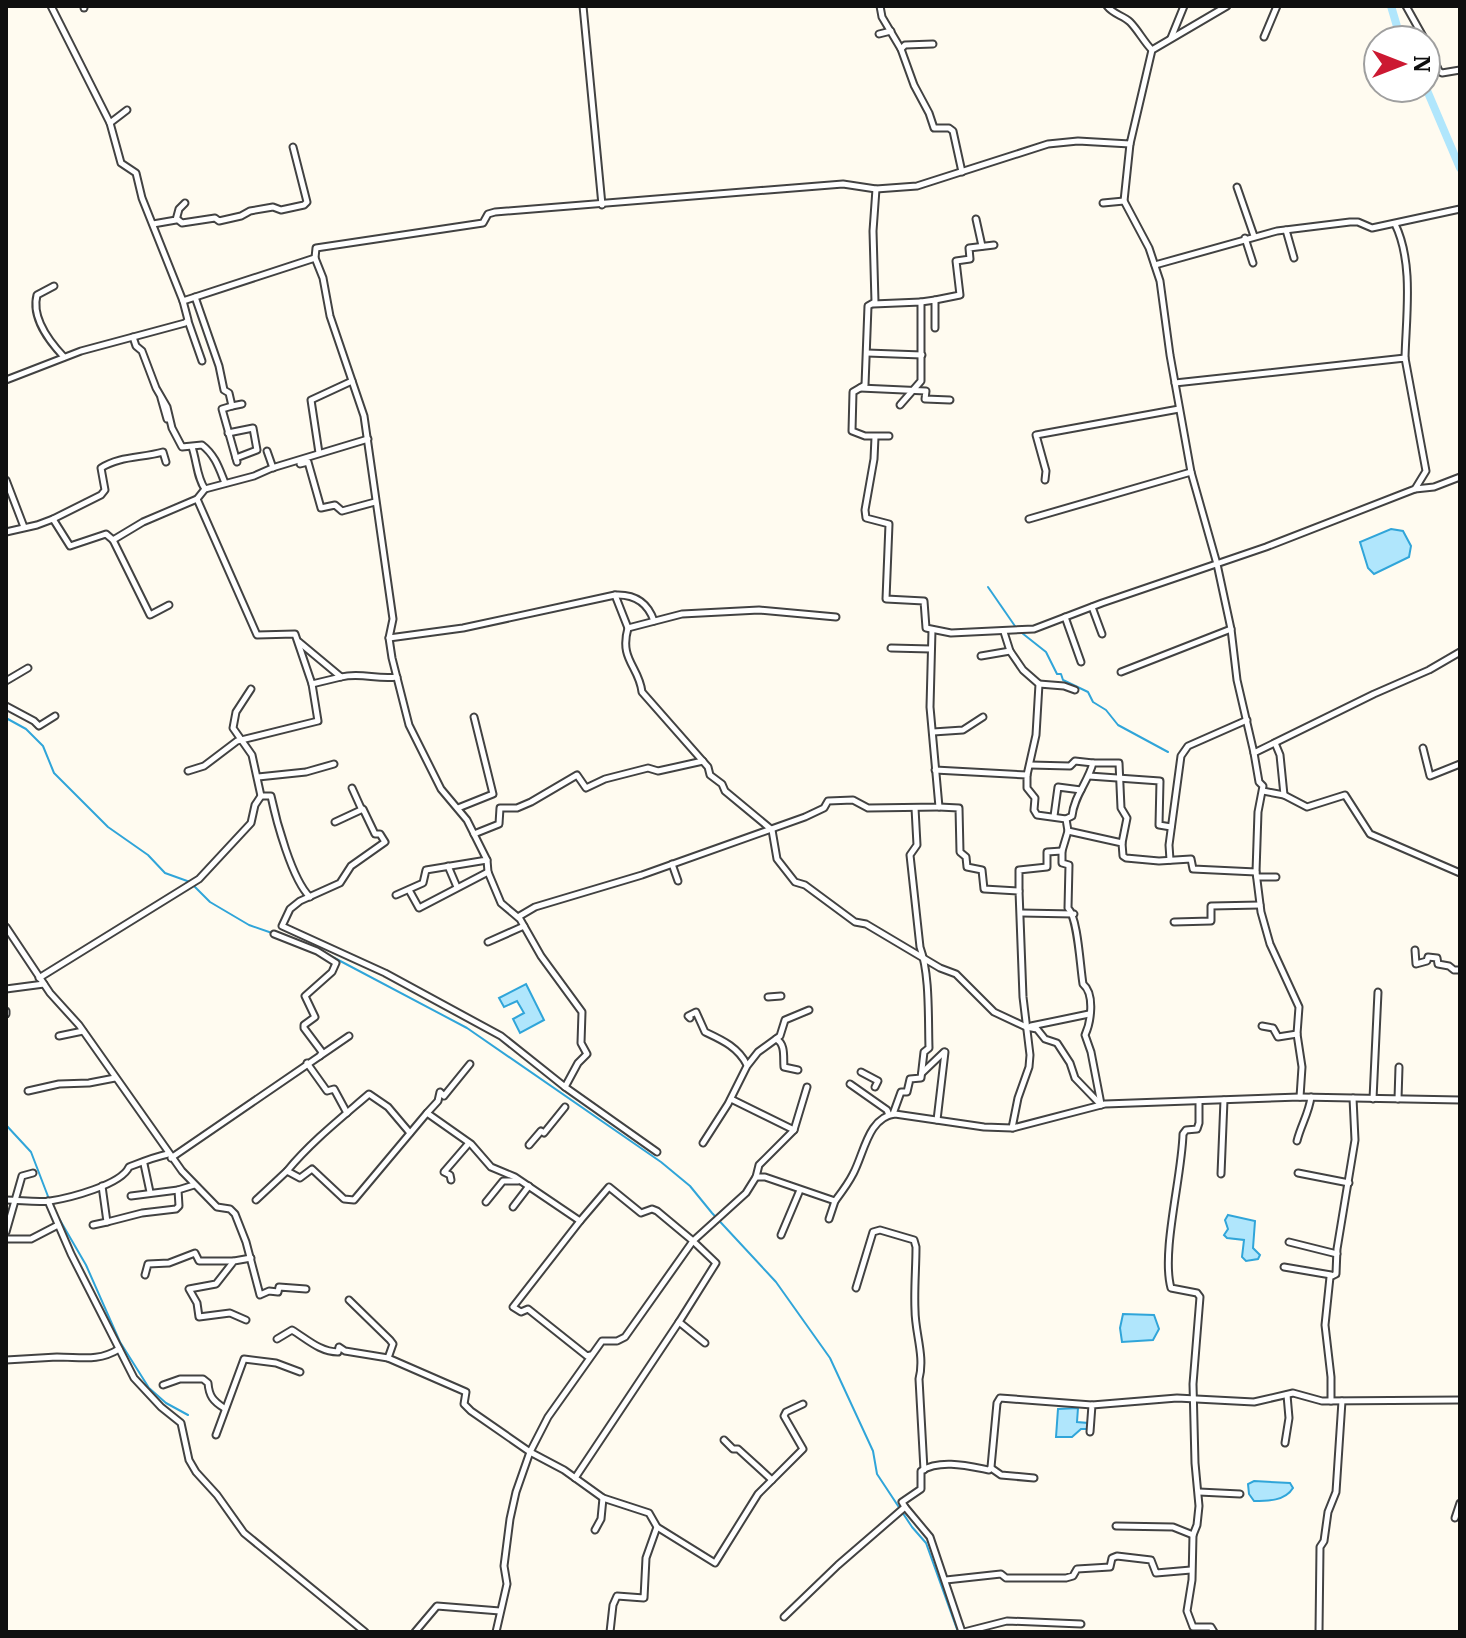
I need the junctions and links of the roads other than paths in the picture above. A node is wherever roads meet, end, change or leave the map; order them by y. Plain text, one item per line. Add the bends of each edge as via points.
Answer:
1 (51, 6) edge
2 (583, 6) edge
3 (880, 6) edge
4 (1107, 6) edge
5 (1184, 6) edge
6 (1227, 6) edge
7 (1277, 6) edge
8 (1406, 6) edge
9 (1416, 24) edge
10 (891, 31) junction
11 (879, 34) dead end
12 (1264, 37) dead end
13 (1170, 39) junction
14 (933, 44) dead end
15 (901, 49) junction
16 (1152, 50) junction
17 (127, 110) dead end
18 (110, 123) junction
19 (1130, 144) junction
20 (293, 147) dead end
21 (962, 172) junction
22 (1237, 187) dead end
23 (876, 189) junction
24 (1124, 201) junction
25 (185, 203) dead end
26 (1103, 203) dead end
27 (602, 205) junction
28 (1460, 209) edge
29 (177, 219) junction
30 (976, 219) dead end
31 (153, 224) junction
32 (1395, 224) junction
33 (1286, 230) junction
34 (1254, 236) junction
35 (1245, 238) junction
36 (994, 245) dead end
37 (982, 246) junction
38 (315, 258) junction
39 (1294, 258) dead end
40 (1253, 263) dead end
41 (1155, 265) junction
42 (54, 286) dead end
43 (195, 297) junction
44 (935, 300) junction
45 (183, 301) junction
46 (921, 302) junction
47 (872, 304) junction
48 (188, 320) junction
49 (935, 328) dead end
50 (133, 337) junction
51 (867, 353) junction
52 (922, 355) junction
53 (64, 357) junction
54 (1405, 358) junction
55 (202, 361) dead end
56 (6, 380) edge
57 (352, 381) junction
58 (1175, 383) junction
59 (859, 388) junction
60 (912, 391) junction
61 (950, 400) dead end
62 (242, 404) dead end
63 (900, 405) dead end
64 (232, 406) junction
65 (1179, 409) junction
66 (228, 433) junction
67 (889, 436) dead end
68 (875, 437) junction
69 (368, 439) junction
70 (192, 447) junction
71 (267, 451) dead end
72 (319, 453) junction
73 (166, 462) dead end
74 (294, 463) junction
75 (273, 468) junction
76 (1191, 472) junction
77 (1460, 477) edge
78 (6, 480) edge
79 (1045, 480) dead end
80 (225, 483) junction
81 (205, 489) junction
82 (1415, 489) junction
83 (197, 499) junction
84 (375, 502) junction
85 (53, 519) junction
86 (1029, 519) dead end
87 (24, 527) junction
88 (6, 532) edge
89 (113, 540) junction
90 (1217, 564) junction
91 (615, 595) junction
92 (169, 605) dead end
93 (1092, 607) junction
94 (836, 617) dead end
95 (1065, 617) junction
96 (654, 621) junction
97 (628, 628) junction
98 (1231, 629) junction
99 (932, 630) junction
100 (1004, 632) junction
101 (1102, 634) dead end
102 (389, 638) junction
103 (299, 641) junction
104 (891, 648) dead end
105 (931, 649) junction
106 (1010, 651) junction
107 (1460, 652) edge
108 (981, 656) dead end
109 (1081, 662) dead end
110 (28, 668) dead end
111 (1121, 672) dead end
112 (341, 677) junction
113 (397, 677) junction
114 (6, 681) edge
115 (312, 684) junction
116 (1039, 684) junction
117 (251, 689) dead end
118 (1075, 690) dead end
119 (6, 706) edge
120 (55, 716) dead end
121 (474, 717) dead end
122 (983, 717) dead end
123 (1247, 720) junction
124 (933, 732) junction
125 (242, 740) junction
126 (1275, 743) junction
127 (1423, 748) dead end
128 (1254, 753) junction
129 (703, 761) junction
130 (1093, 763) junction
131 (334, 764) dead end
132 (1460, 764) edge
133 (1030, 765) junction
134 (935, 770) junction
135 (188, 771) dead end
136 (1027, 775) junction
137 (1089, 776) junction
138 (258, 777) junction
139 (1119, 778) junction
140 (352, 788) dead end
141 (1081, 790) junction
142 (1263, 791) junction
143 (1284, 795) junction
144 (261, 796) junction
145 (939, 807) junction
146 (361, 808) junction
147 (458, 808) junction
148 (915, 808) junction
149 (1054, 816) junction
150 (1066, 819) junction
151 (335, 822) dead end
152 (1171, 827) junction
153 (772, 830) junction
154 (1068, 831) junction
155 (474, 834) junction
156 (1122, 843) junction
157 (1062, 851) junction
158 (487, 860) junction
159 (1170, 860) junction
160 (672, 864) junction
161 (448, 866) junction
162 (488, 872) junction
163 (1460, 873) edge
164 (1256, 874) junction
165 (1276, 877) dead end
166 (678, 881) dead end
167 (457, 887) junction
168 (408, 889) junction
169 (1019, 891) junction
170 (396, 895) dead end
171 (310, 897) junction
172 (1260, 905) junction
173 (1021, 913) junction
174 (1074, 914) junction
175 (518, 917) junction
176 (1174, 922) dead end
177 (524, 926) junction
178 (6, 927) edge
179 (274, 934) dead end
180 (488, 942) dead end
181 (1415, 950) dead end
182 (924, 959) junction
183 (1460, 970) edge
184 (42, 981) junction
185 (6, 989) edge
186 (1378, 992) dead end
187 (781, 996) dead end
188 (768, 997) dead end
189 (809, 1010) dead end
190 (1089, 1014) junction
191 (690, 1018) dead end
192 (1262, 1026) dead end
193 (1026, 1027) junction
194 (83, 1031) junction
195 (1297, 1034) junction
196 (59, 1036) dead end
197 (349, 1036) dead end
198 (776, 1039) junction
199 (320, 1056) junction
200 (307, 1063) junction
201 (470, 1064) dead end
202 (747, 1065) junction
203 (1399, 1067) dead end
204 (798, 1070) dead end
205 (861, 1072) dead end
206 (921, 1074) junction
207 (116, 1078) junction
208 (850, 1084) dead end
209 (565, 1087) junction
210 (807, 1087) dead end
211 (875, 1087) dead end
212 (28, 1091) dead end
213 (1300, 1097) junction
214 (1311, 1097) junction
215 (1353, 1098) junction
216 (731, 1099) junction
217 (1373, 1099) junction
218 (1398, 1099) junction
219 (1224, 1100) junction
220 (1460, 1100) edge
221 (1199, 1101) junction
222 (1101, 1105) junction
223 (565, 1107) dead end
224 (347, 1113) junction
225 (427, 1113) junction
226 (891, 1115) junction
227 (937, 1120) junction
228 (1012, 1128) junction
229 (794, 1130) junction
230 (410, 1133) junction
231 (1297, 1141) dead end
232 (469, 1143) junction
233 (703, 1143) dead end
234 (192, 1144) dead end
235 (529, 1145) dead end
236 (657, 1152) dead end
237 (170, 1156) junction
238 (144, 1164) junction
239 (287, 1171) junction
240 (33, 1173) dead end
241 (1298, 1173) dead end
242 (1221, 1174) dead end
243 (756, 1177) junction
244 (451, 1180) dead end
245 (521, 1181) junction
246 (1349, 1183) junction
247 (194, 1185) junction
248 (102, 1186) junction
249 (529, 1186) junction
250 (178, 1190) junction
251 (800, 1190) junction
252 (150, 1192) junction
253 (131, 1196) dead end
254 (6, 1200) edge
255 (17, 1200) junction
256 (51, 1200) junction
257 (256, 1200) dead end
258 (835, 1201) junction
259 (486, 1202) dead end
260 (513, 1207) dead end
261 (829, 1219) dead end
262 (580, 1221) junction
263 (107, 1222) junction
264 (58, 1225) junction
265 (93, 1225) dead end
266 (6, 1232) edge
267 (781, 1235) dead end
268 (6, 1239) edge
269 (693, 1241) junction
270 (1289, 1242) dead end
271 (1337, 1254) junction
272 (251, 1258) junction
273 (234, 1261) junction
274 (1284, 1267) dead end
275 (1336, 1274) junction
276 (145, 1275) dead end
277 (856, 1288) dead end
278 (306, 1289) dead end
279 (349, 1300) dead end
280 (246, 1320) dead end
281 (679, 1322) junction
282 (277, 1339) dead end
283 (705, 1343) dead end
284 (119, 1349) junction
285 (591, 1355) junction
286 (388, 1358) junction
287 (6, 1360) edge
288 (300, 1372) dead end
289 (163, 1385) dead end
290 (1287, 1395) junction
291 (1194, 1399) junction
292 (1460, 1400) edge
293 (1331, 1401) junction
294 (1342, 1401) junction
295 (803, 1404) dead end
296 (1092, 1405) junction
297 (224, 1408) junction
298 (1090, 1432) dead end
299 (216, 1435) dead end
300 (724, 1440) dead end
301 (1285, 1443) dead end
302 (530, 1452) junction
303 (991, 1468) junction
304 (924, 1470) junction
305 (575, 1478) junction
306 (1034, 1478) dead end
307 (772, 1480) junction
308 (1199, 1492) junction
309 (1240, 1494) dead end
310 (603, 1498) junction
311 (1460, 1503) edge
312 (905, 1507) junction
313 (1455, 1518) dead end
314 (1116, 1526) dead end
315 (657, 1527) junction
316 (595, 1530) dead end
317 (1193, 1535) junction
318 (1191, 1570) junction
319 (946, 1580) junction
320 (500, 1611) junction
321 (784, 1617) dead end
322 (1081, 1624) dead end
323 (365, 1632) edge
324 (415, 1632) edge
325 (496, 1632) edge
326 (610, 1632) edge
327 (963, 1632) edge
328 (1214, 1632) edge
329 (1319, 1632) edge

1 - 18 street
2 - 27 street
3 - 10 street
4 - 16 street via 1132,24
5 - 13 street
6 - 13 street
7 - 12 street
8 - 9 street
10 - 11 street
10 - 15 street
13 - 16 street
14 - 15 street
15 - 21 street via 934,128 953,131
16 - 19 street
17 - 18 street
18 - 31 street via 121,163 136,173
19 - 21 street via 1078,141 1037,146
19 - 24 street
20 - 29 street via 304,205 244,212 219,221
21 - 23 street via 917,186
22 - 34 street
23 - 27 street via 843,184
23 - 47 street
24 - 26 street
24 - 41 street
25 - 29 street
27 - 38 street via 495,212 483,223 323,245 316,248
28 - 32 street
29 - 31 street
30 - 37 street
31 - 45 street
32 - 33 street via 1372,228 1358,222
32 - 54 street via 1405,273
33 - 34 street
33 - 39 street
34 - 35 street
35 - 40 street
35 - 41 street
36 - 37 street
37 - 44 street via 969,248 970,259 956,261 960,295
38 - 43 street
38 - 57 street
41 - 58 street
42 - 53 street via 35,300 41,328
43 - 45 street
43 - 64 street
44 - 46 street
44 - 49 street
45 - 48 street
46 - 47 street
46 - 52 street
47 - 51 street
48 - 50 street
48 - 55 street
50 - 53 street
50 - 70 street via 182,447
51 - 52 street
51 - 59 street via 865,385
52 - 60 street via 921,381
53 - 56 street
54 - 58 street
54 - 82 street via 1426,471
57 - 69 street
57 - 72 street via 311,400
58 - 65 street
59 - 60 street
59 - 68 street via 853,392 852,431
60 - 61 street via 926,391 925,399
60 - 63 street
62 - 64 street
64 - 66 street via 222,409
65 - 76 street
65 - 79 street via 1036,435
66 - 66 street via 236,460 257,450 253,428
67 - 68 street
68 - 99 street via 865,510 866,518 889,524 886,599 924,601 926,628
69 - 72 street
69 - 84 street
70 - 80 street via 202,445 215,457
70 - 81 street
71 - 75 street
72 - 74 street
73 - 85 street via 163,452 113,460 101,468 101,495
74 - 75 street
74 - 84 street via 290,466 308,462 321,508 335,505 342,511
75 - 80 street
76 - 86 street
76 - 90 street
77 - 82 street
78 - 87 street
80 - 81 street
81 - 83 street
82 - 90 street
83 - 89 street
83 - 103 street via 257,635 295,634
84 - 102 street via 393,619
85 - 87 street
85 - 89 street via 70,546 106,534
87 - 88 street
89 - 92 street via 150,615
90 - 93 street
90 - 98 street
91 - 96 street via 648,606
91 - 97 street
91 - 102 street via 463,628
93 - 95 street
93 - 101 street
94 - 96 street via 759,610 682,614
95 - 100 street
95 - 109 street
96 - 97 street
97 - 129 street via 629,665 642,692
98 - 111 street
98 - 123 street
99 - 100 street
99 - 105 street
100 - 106 street
102 - 113 street
103 - 112 street
103 - 115 street
104 - 105 street
105 - 124 street
106 - 108 street
106 - 116 street
107 - 126 street
110 - 114 street
112 - 113 street
112 - 115 street
113 - 147 street via 409,725 441,789
115 - 125 street via 318,721
116 - 118 street
116 - 133 street
117 - 125 street via 233,725
119 - 120 street via 39,726
121 - 147 street via 493,794
122 - 124 street via 963,730
123 - 128 street
123 - 152 street via 1188,746 1181,756
124 - 134 street
125 - 135 street
125 - 138 street
126 - 128 street
126 - 143 street
127 - 132 street via 1430,776
128 - 142 street
129 - 153 street via 725,791
129 - 155 street via 658,771 648,768 586,788 577,775 531,802 500,808 499,824
130 - 133 street
130 - 137 street
130 - 139 street via 1119,763
131 - 138 street
133 - 136 street
134 - 136 street
134 - 145 street
136 - 149 street via 1035,812
137 - 139 street
137 - 141 street
138 - 144 street
139 - 152 street via 1160,781 1159,825
139 - 156 street via 1127,818
140 - 146 street
141 - 149 street via 1058,787
141 - 150 street
142 - 143 street
142 - 164 street
143 - 163 street via 1307,807 1345,795 1370,834
144 - 171 street via 271,796 277,828 296,877
144 - 184 street via 251,823 199,879
145 - 148 street
145 - 169 street via 959,808 960,852 967,867 982,870 984,889
146 - 151 street
146 - 171 street via 385,842 351,866 340,883
147 - 155 street
148 - 153 street via 828,801 815,813
148 - 182 street via 917,845 910,855
149 - 150 street
150 - 154 street
152 - 159 street
153 - 160 street
153 - 182 street via 777,859 795,882
154 - 156 street
154 - 157 street
155 - 158 street
156 - 159 street via 1126,858
157 - 169 street via 1047,852 1047,867 1019,870
157 - 174 street via 1062,863 1069,865 1068,908
158 - 161 street
158 - 162 street
159 - 164 street via 1191,859 1193,869
160 - 166 street
160 - 175 street
161 - 167 street
161 - 168 street via 426,870 423,883
162 - 167 street
162 - 175 street via 501,903
164 - 165 street
164 - 172 street
167 - 168 street via 419,908
168 - 170 street
169 - 173 street
171 - 209 street via 290,909 282,926 385,973 501,1036
172 - 176 street via 1211,906 1211,921
172 - 195 street via 1270,944 1299,1007
173 - 174 street
173 - 193 street
174 - 190 street
175 - 177 street
177 - 180 street
177 - 209 street via 582,1012 581,1043 587,1054
178 - 184 street
179 - 199 street via 336,963 305,996 315,1017 304,1028
181 - 183 street via 1416,964 1437,958 1438,964
182 - 193 street via 956,974 994,1012
182 - 206 street via 929,1048
184 - 185 street
184 - 194 street
186 - 217 street
187 - 188 street
189 - 198 street via 785,1020
190 - 193 street
190 - 222 street via 1085,1035
191 - 202 street via 696,1012 705,1032 730,1043
192 - 195 street via 1273,1028 1278,1037
193 - 222 street via 1057,1043 1075,1078
193 - 228 street via 1029,1067
194 - 196 street
194 - 207 street
195 - 213 street
197 - 199 street
198 - 202 street
198 - 204 street via 784,1067
199 - 200 street
200 - 224 street via 327,1091 334,1089
200 - 237 street
201 - 225 street via 444,1096 440,1092
202 - 216 street
203 - 218 street
205 - 211 street via 878,1081
206 - 226 street via 910,1079
206 - 227 street via 945,1052
207 - 212 street
207 - 237 street
208 - 226 street
209 - 236 street
210 - 229 street
213 - 214 street
213 - 219 street
214 - 215 street
214 - 231 street
215 - 217 street
215 - 246 street
216 - 229 street
216 - 233 street
217 - 218 street
218 - 220 street
219 - 221 street
219 - 242 street
221 - 222 street
221 - 291 street via 1197,1129 1183,1134 1170,1245 1171,1288 1200,1297
222 - 228 street
223 - 235 street
224 - 230 street via 369,1094
224 - 239 street
225 - 230 street
225 - 232 street
226 - 227 street
226 - 258 street via 877,1123
227 - 228 street
229 - 243 street via 759,1165
230 - 239 street via 354,1200 344,1199 312,1169 300,1178
232 - 244 street via 444,1172
232 - 245 street via 491,1167
234 - 237 street
237 - 238 street
237 - 247 street
238 - 248 street via 129,1167 126,1175
238 - 252 street
239 - 257 street
240 - 255 street via 22,1176
241 - 246 street
243 - 251 street
243 - 269 street via 746,1193
245 - 249 street
245 - 259 street via 503,1181
246 - 271 street
247 - 250 street
247 - 272 street via 217,1207 235,1214
248 - 256 street
248 - 263 street
249 - 260 street
249 - 262 street
250 - 252 street
250 - 263 street via 176,1209
251 - 258 street
251 - 267 street
252 - 253 street
254 - 255 street
255 - 256 street
255 - 266 street
256 - 264 street
258 - 261 street
262 - 269 street via 609,1187 641,1213 657,1211
262 - 285 street via 513,1307 528,1309
263 - 265 street
264 - 268 street via 31,1239
264 - 284 street
269 - 281 street via 716,1263
269 - 285 street via 625,1337 602,1341
270 - 271 street
271 - 275 street
272 - 273 street
272 - 278 street via 260,1295 278,1292 279,1287
273 - 276 street via 199,1261 195,1253 148,1264
273 - 280 street via 216,1284 189,1289 199,1317 230,1313
274 - 275 street
275 - 293 street via 1330,1277 1325,1303
277 - 304 street via 873,1232 914,1240
279 - 286 street via 393,1344
281 - 283 street
281 - 305 street
282 - 286 street via 292,1330 331,1352 339,1347
284 - 287 street via 91,1360
284 - 323 street via 134,1378 181,1423 189,1460 244,1533
285 - 302 street
286 - 302 street via 466,1392 464,1404 471,1411
288 - 297 street via 244,1359
289 - 297 street via 203,1379 214,1402
290 - 291 street via 1254,1402
290 - 293 street
290 - 301 street
291 - 296 street
291 - 308 street
292 - 294 street
293 - 294 street
294 - 329 street via 1337,1482 1320,1547
295 - 307 street via 784,1416 803,1449
296 - 298 street
296 - 303 street via 1000,1398
297 - 299 street
300 - 307 street
302 - 305 street
302 - 320 street via 510,1519 507,1584
303 - 304 street via 940,1464
303 - 306 street via 1001,1475
304 - 312 street via 921,1489 902,1502
305 - 310 street
307 - 315 street via 715,1563
308 - 309 street
308 - 317 street
310 - 315 street via 649,1513
310 - 316 street
311 - 313 street
312 - 319 street via 930,1537
312 - 321 street
314 - 317 street via 1180,1528
315 - 326 street via 646,1558 644,1598 617,1596
317 - 318 street
318 - 319 street via 1156,1573 1151,1560 1117,1556 1110,1567 1077,1569 1066,1578 992,1574
318 - 328 street via 1189,1621
319 - 327 street
320 - 324 street via 437,1606
320 - 325 street
322 - 327 street via 1007,1621

